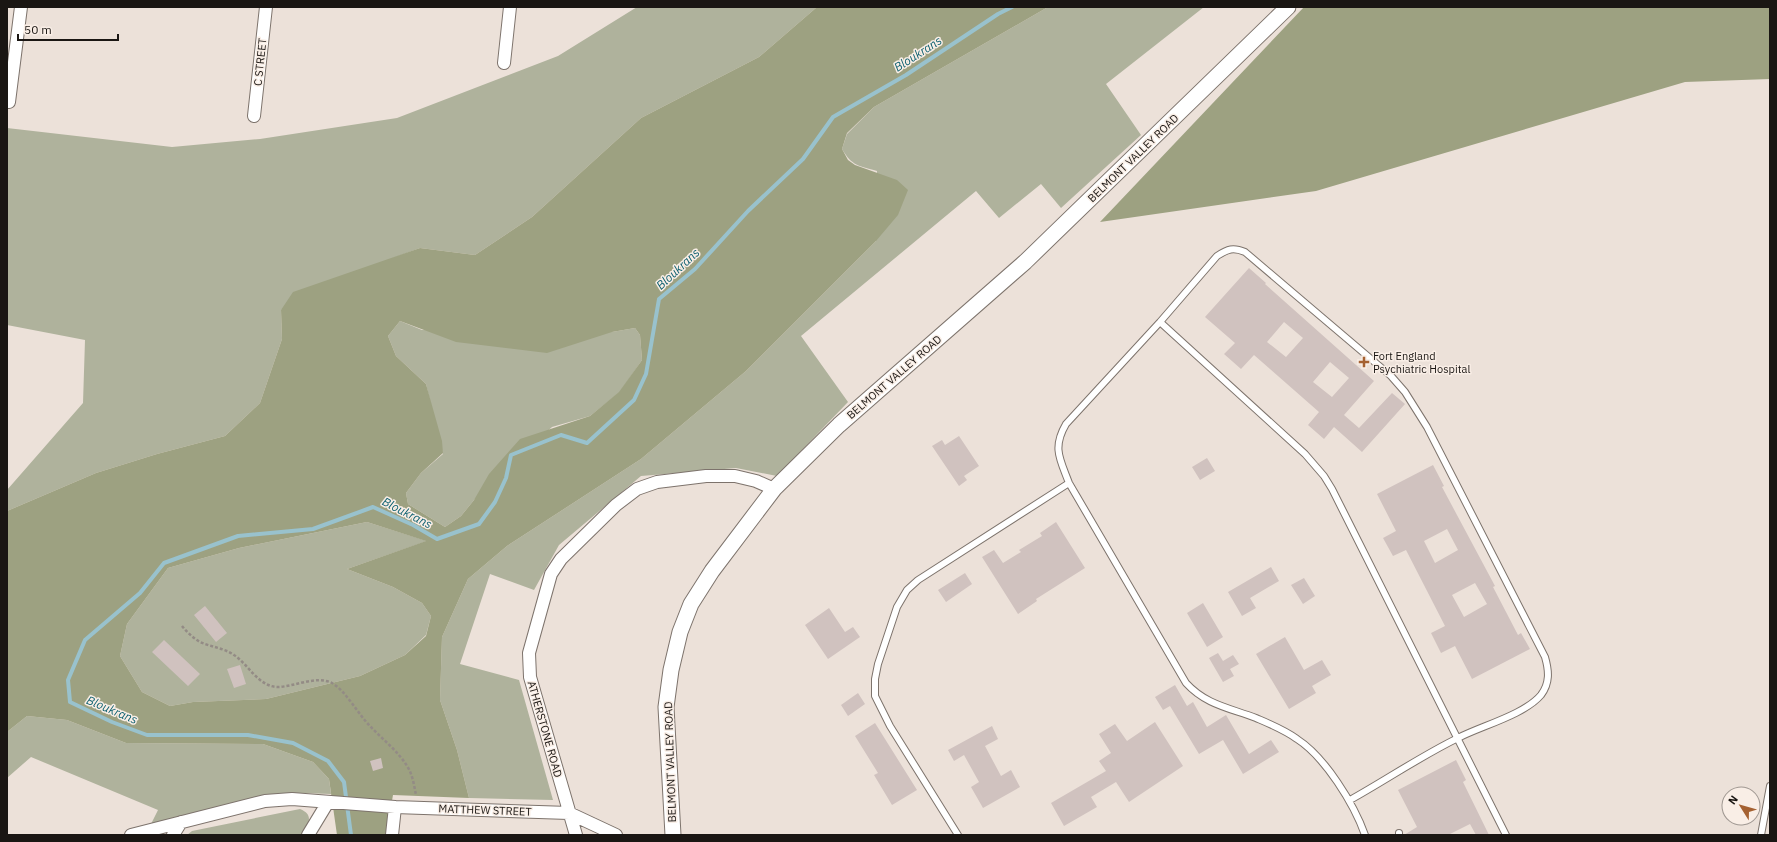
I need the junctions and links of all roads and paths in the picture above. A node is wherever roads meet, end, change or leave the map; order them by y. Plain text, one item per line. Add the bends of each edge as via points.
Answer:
1 (21, 7) edge
2 (266, 7) edge
3 (510, 7) edge
4 (1288, 7) edge
5 (504, 63) dead end
6 (10, 102) dead end
7 (254, 116) dead end
8 (1160, 322) junction
9 (1069, 483) junction
10 (774, 489) junction
11 (182, 626) dead end
12 (1458, 738) junction
13 (1770, 786) edge
14 (1350, 800) junction
15 (339, 803) junction
16 (395, 807) junction
17 (418, 808) junction
18 (569, 813) junction
19 (181, 822) junction
20 (131, 835) edge
21 (173, 835) edge
22 (308, 835) edge
23 (392, 835) edge
24 (576, 835) edge
25 (616, 835) edge
26 (673, 835) edge
27 (958, 835) edge
28 (1365, 835) edge
29 (1506, 835) edge
30 (1761, 835) edge

1 - 6 street
2 - 7 street, C STREET
3 - 5 street
4 - 10 street, BELMONT VALLEY ROAD via 1025,262 839,425
8 - 9 lane via 1085,401 1059,435 1058,455
8 - 12 lane via 1304,454 1324,476
8 - 12 lane via 1217,256 1228,249 1237,248 1246,252 1391,376 1405,392 1427,427 1546,658 1549,670 1548,682 1541,695 1528,706
9 - 14 lane via 1186,683 1206,701 1257,719 1297,738 1315,755
9 - 27 lane via 918,580 907,590 897,607 878,664 875,696 890,726
10 - 18 street, ATHERSTONE ROAD via 735,476 706,476 657,482 637,489 578,540 551,574 529,653 530,677
10 - 26 street, BELMONT VALLEY ROAD via 712,571 691,604 680,632 666,707
11 - 17 path via 199,641 236,656 268,685 277,687 318,681 331,683 342,691 407,766 414,782
12 - 14 lane
12 - 29 lane
13 - 30 lane
14 - 28 lane
15 - 16 street, MATTHEW STREET
15 - 19 street, MATTHEW STREET via 292,799 265,802
15 - 22 street
16 - 17 street, MATTHEW STREET
16 - 23 street
17 - 18 street, MATTHEW STREET
18 - 24 street, ATHERSTONE ROAD
18 - 25 street, MATTHEW STREET
19 - 20 street, MATTHEW STREET
19 - 21 street

